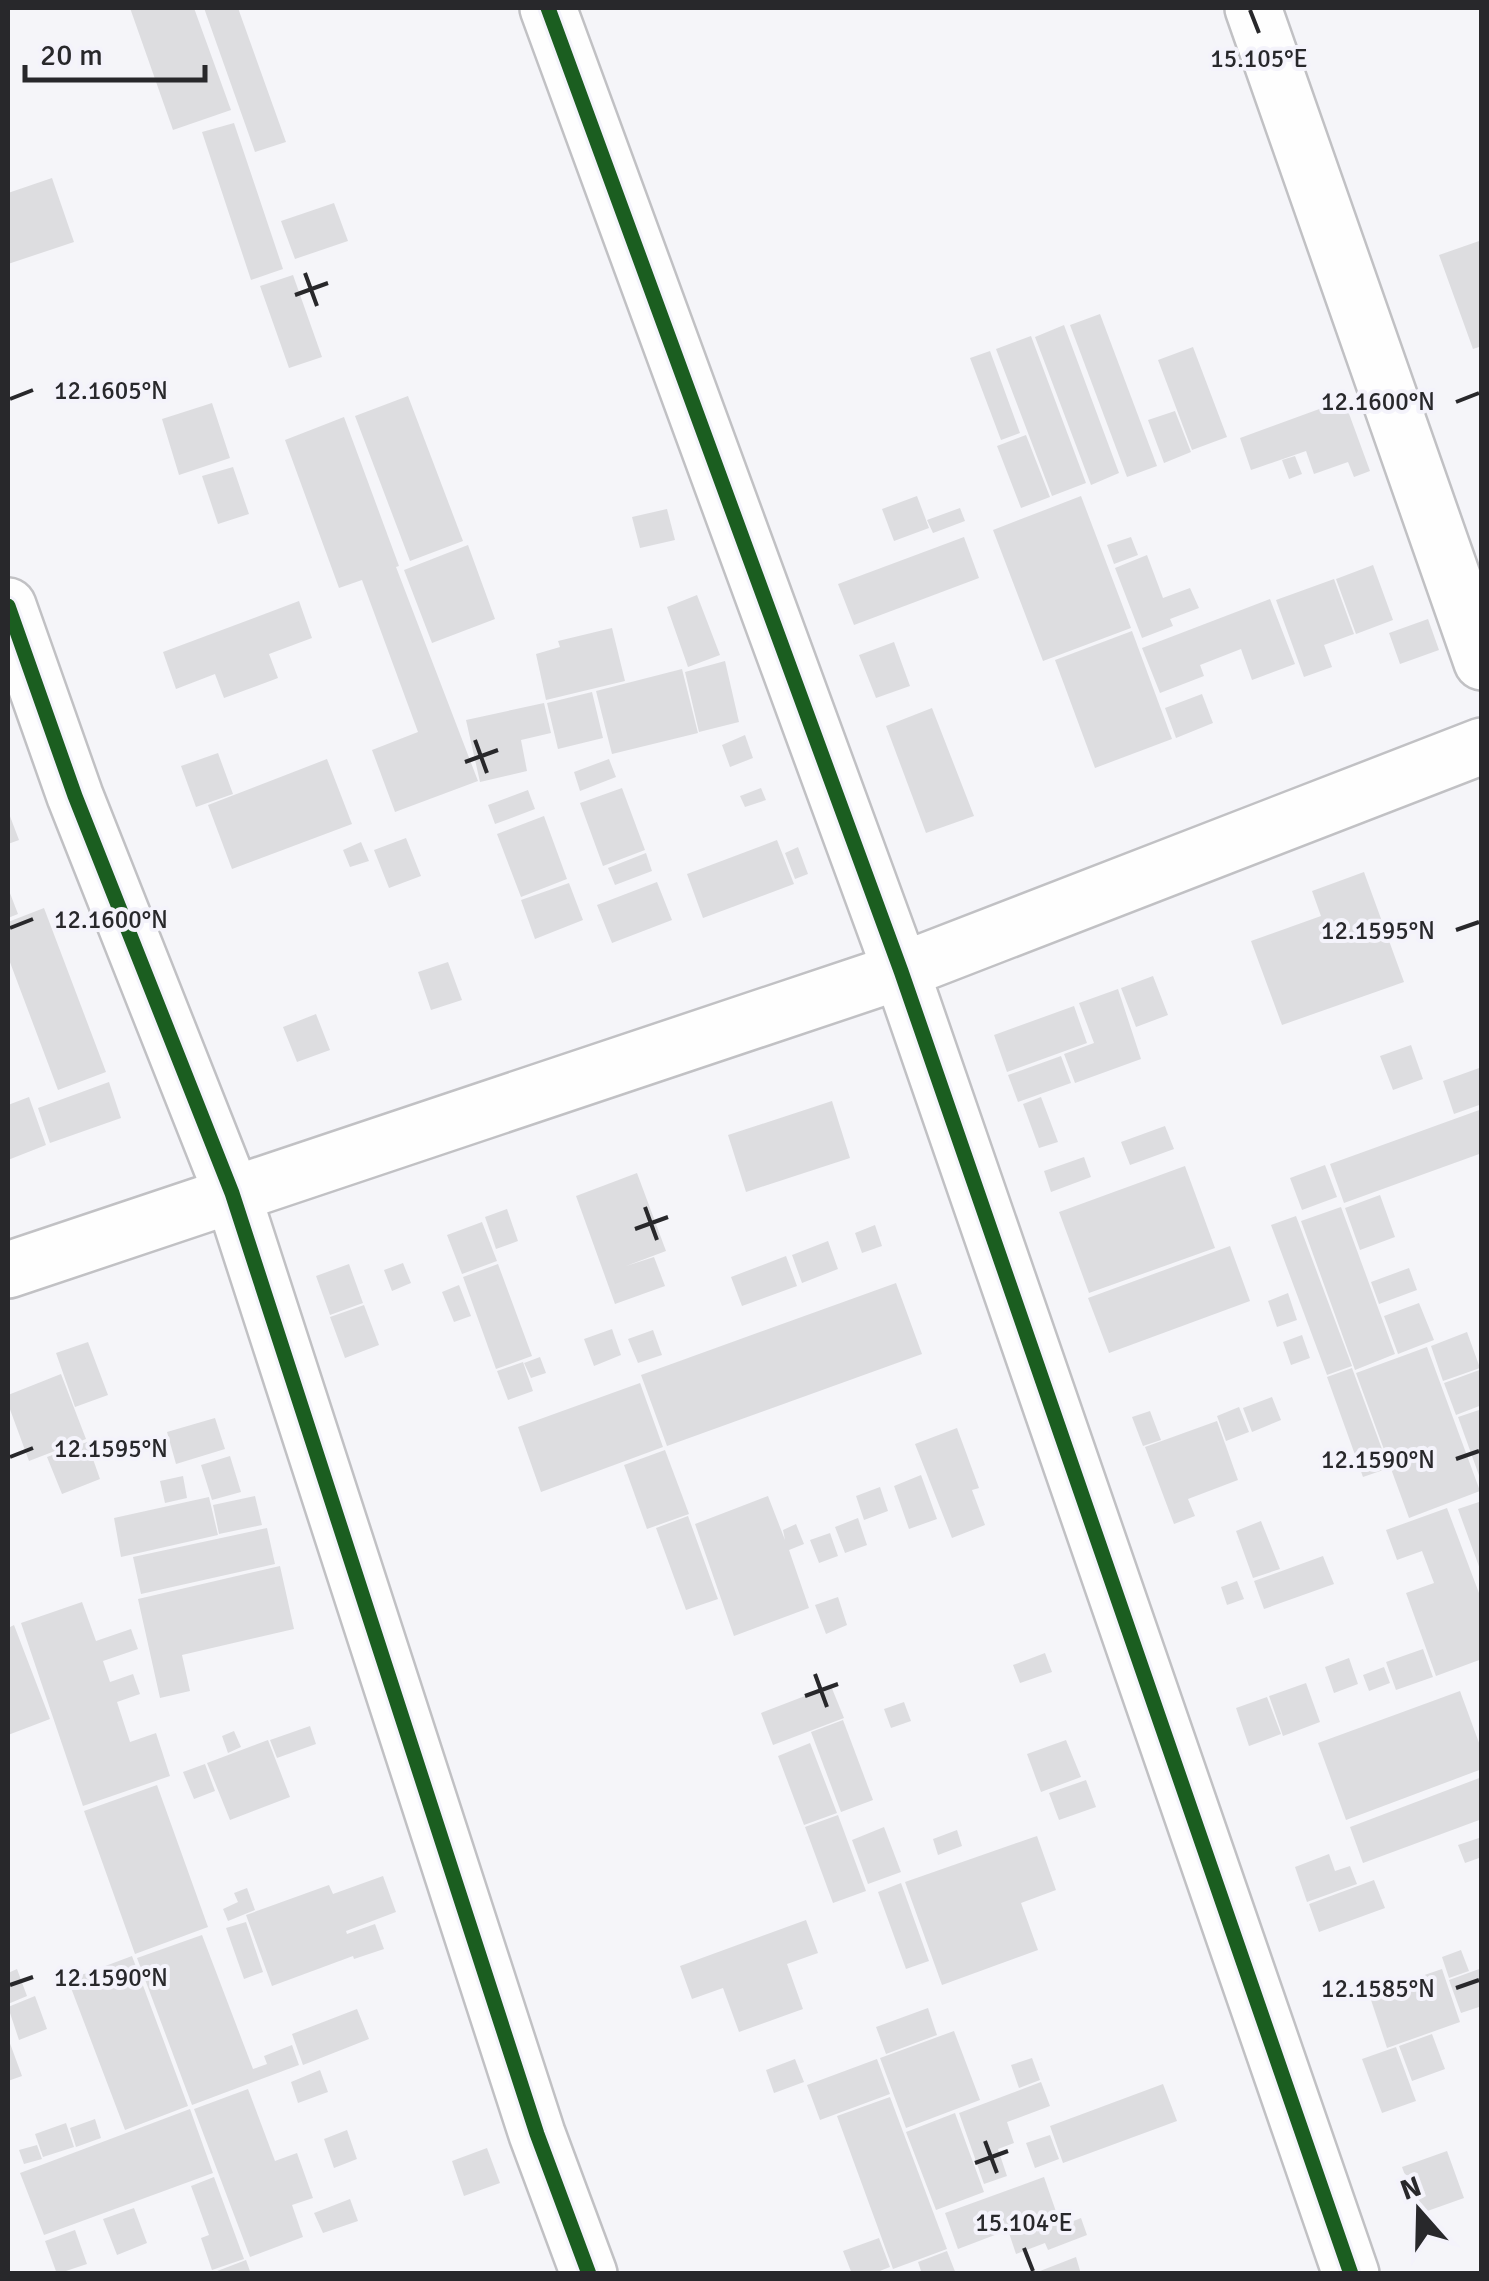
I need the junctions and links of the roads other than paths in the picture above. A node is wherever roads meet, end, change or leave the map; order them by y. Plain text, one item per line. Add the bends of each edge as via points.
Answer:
1 (548, 8) edge
2 (1253, 8) edge
3 (8, 606) edge
4 (1482, 662) edge
5 (1482, 746) edge
6 (901, 972) junction
7 (232, 1193) junction
8 (8, 1270) edge
9 (589, 2274) edge
10 (1351, 2274) edge

1 - 6 street
2 - 4 street
3 - 7 street
5 - 6 street
6 - 7 street
6 - 10 street
7 - 8 street
7 - 9 street via 531,2115

